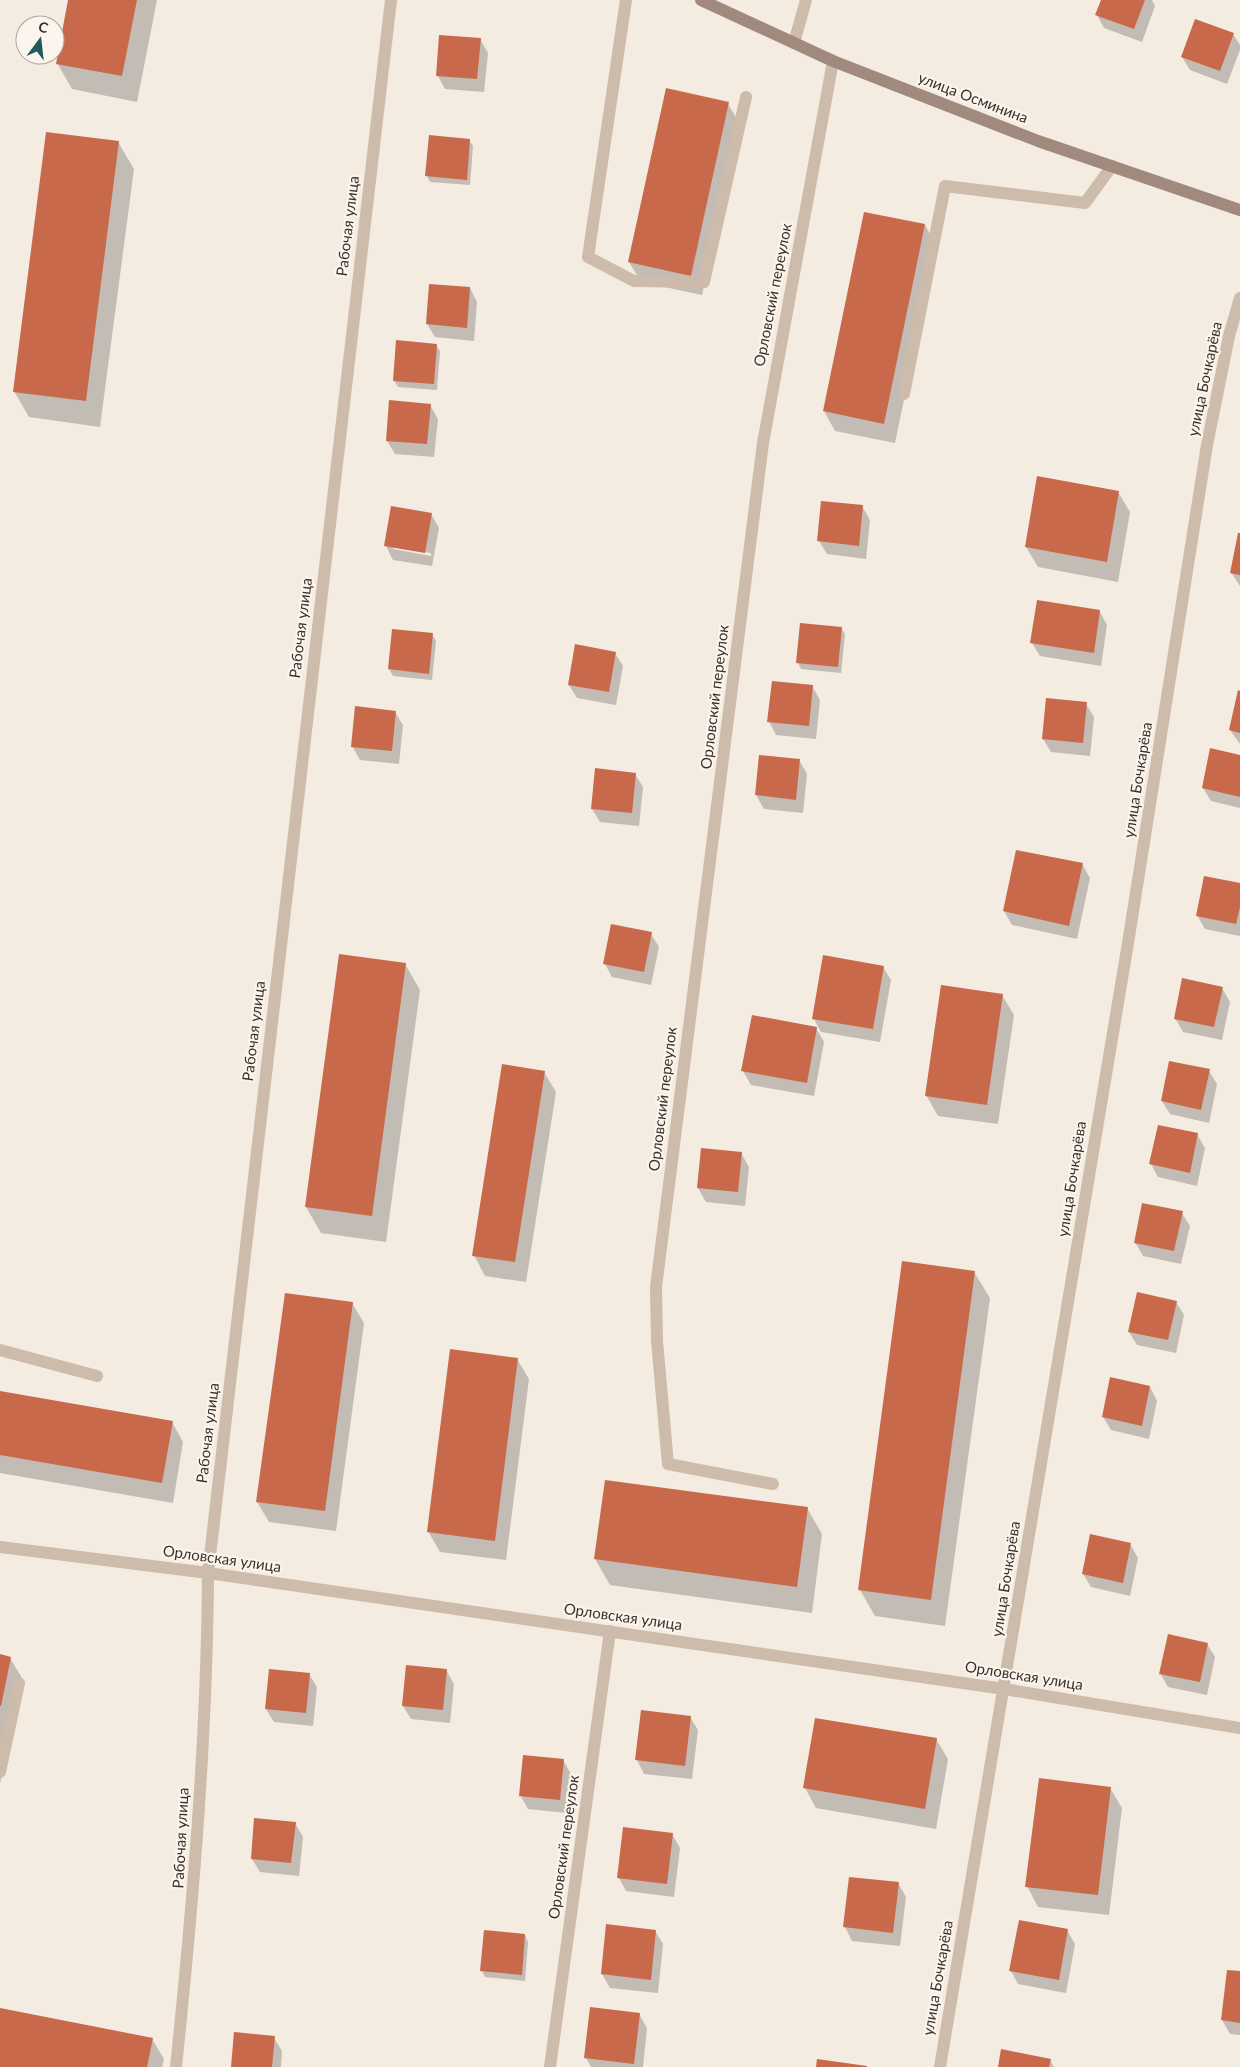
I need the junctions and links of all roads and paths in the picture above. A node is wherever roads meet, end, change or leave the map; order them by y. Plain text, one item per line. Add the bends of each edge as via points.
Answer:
1 (391, 0) edge
2 (626, 0) edge
3 (701, 0) edge
4 (806, 0) edge
5 (794, 43) junction
6 (833, 61) junction
7 (746, 97) dead end
8 (1112, 166) junction
9 (1240, 210) edge
10 (1240, 298) edge
11 (904, 394) dead end
12 (0, 1350) edge
13 (97, 1376) dead end
14 (773, 1484) dead end
15 (0, 1547) edge
16 (208, 1573) junction
17 (610, 1631) junction
18 (19, 1683) dead end
19 (1004, 1689) junction
20 (1240, 1728) edge
21 (0, 1772) edge
22 (176, 2067) edge
23 (550, 2067) edge
24 (940, 2067) edge

1 - 16 street, Рабочая улица
2 - 7 street via 588,257 634,281 704,282
3 - 5 street, улица Осминина
4 - 5 street
5 - 6 street, улица Осминина
6 - 8 street, улица Осминина via 1038,141
6 - 14 street, Орловский переулок via 763,443 656,1287 657,1341 668,1464
8 - 9 street, улица Осминина
8 - 11 street via 1085,203 945,186
10 - 19 street, улица Бочкарёва via 1207,444 1130,933
12 - 13 street
15 - 16 street, Орловская улица
16 - 17 street, Орловская улица
16 - 22 street, Рабочая улица via 207,1670 194,1901
17 - 19 street, Орловская улица
17 - 23 street, Орловский переулок
18 - 21 street
19 - 20 street, Орловская улица
19 - 24 street, улица Бочкарёва

